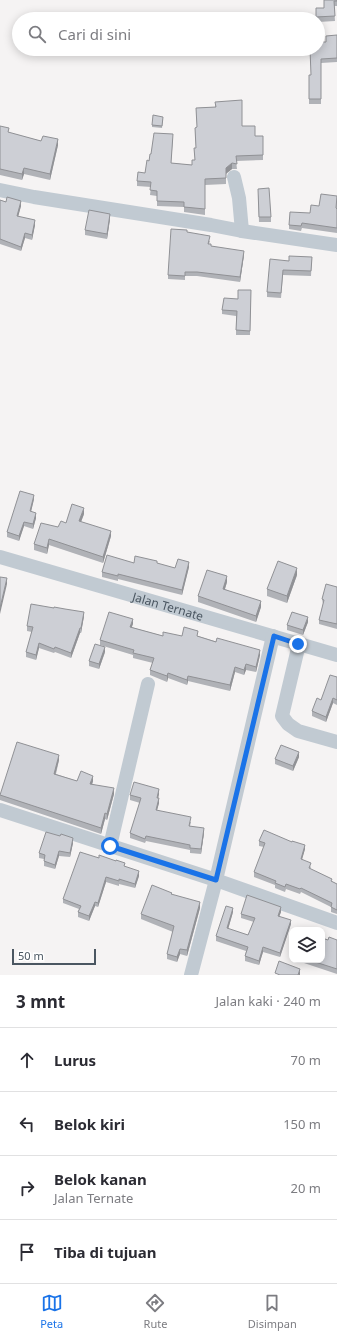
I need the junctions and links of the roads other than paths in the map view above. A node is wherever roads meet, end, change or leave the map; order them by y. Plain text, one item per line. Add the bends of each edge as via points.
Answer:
1 (234, 177) dead end
2 (0, 190) edge
3 (242, 231) junction
4 (337, 245) edge
5 (0, 557) edge
6 (274, 636) junction
7 (298, 644) junction
8 (337, 655) edge
9 (148, 684) dead end
10 (337, 742) edge
11 (0, 810) edge
12 (110, 846) junction
13 (216, 880) junction
14 (337, 923) edge
15 (191, 975) edge

1 - 3 street
2 - 3 street
3 - 4 street
5 - 6 street, Jalan Ternate
6 - 7 street, Jalan Ternate
6 - 13 street
7 - 8 street, Jalan Ternate
7 - 10 street via 282,716 298,731
9 - 12 street
11 - 12 street
12 - 13 street
13 - 14 street
13 - 15 street

